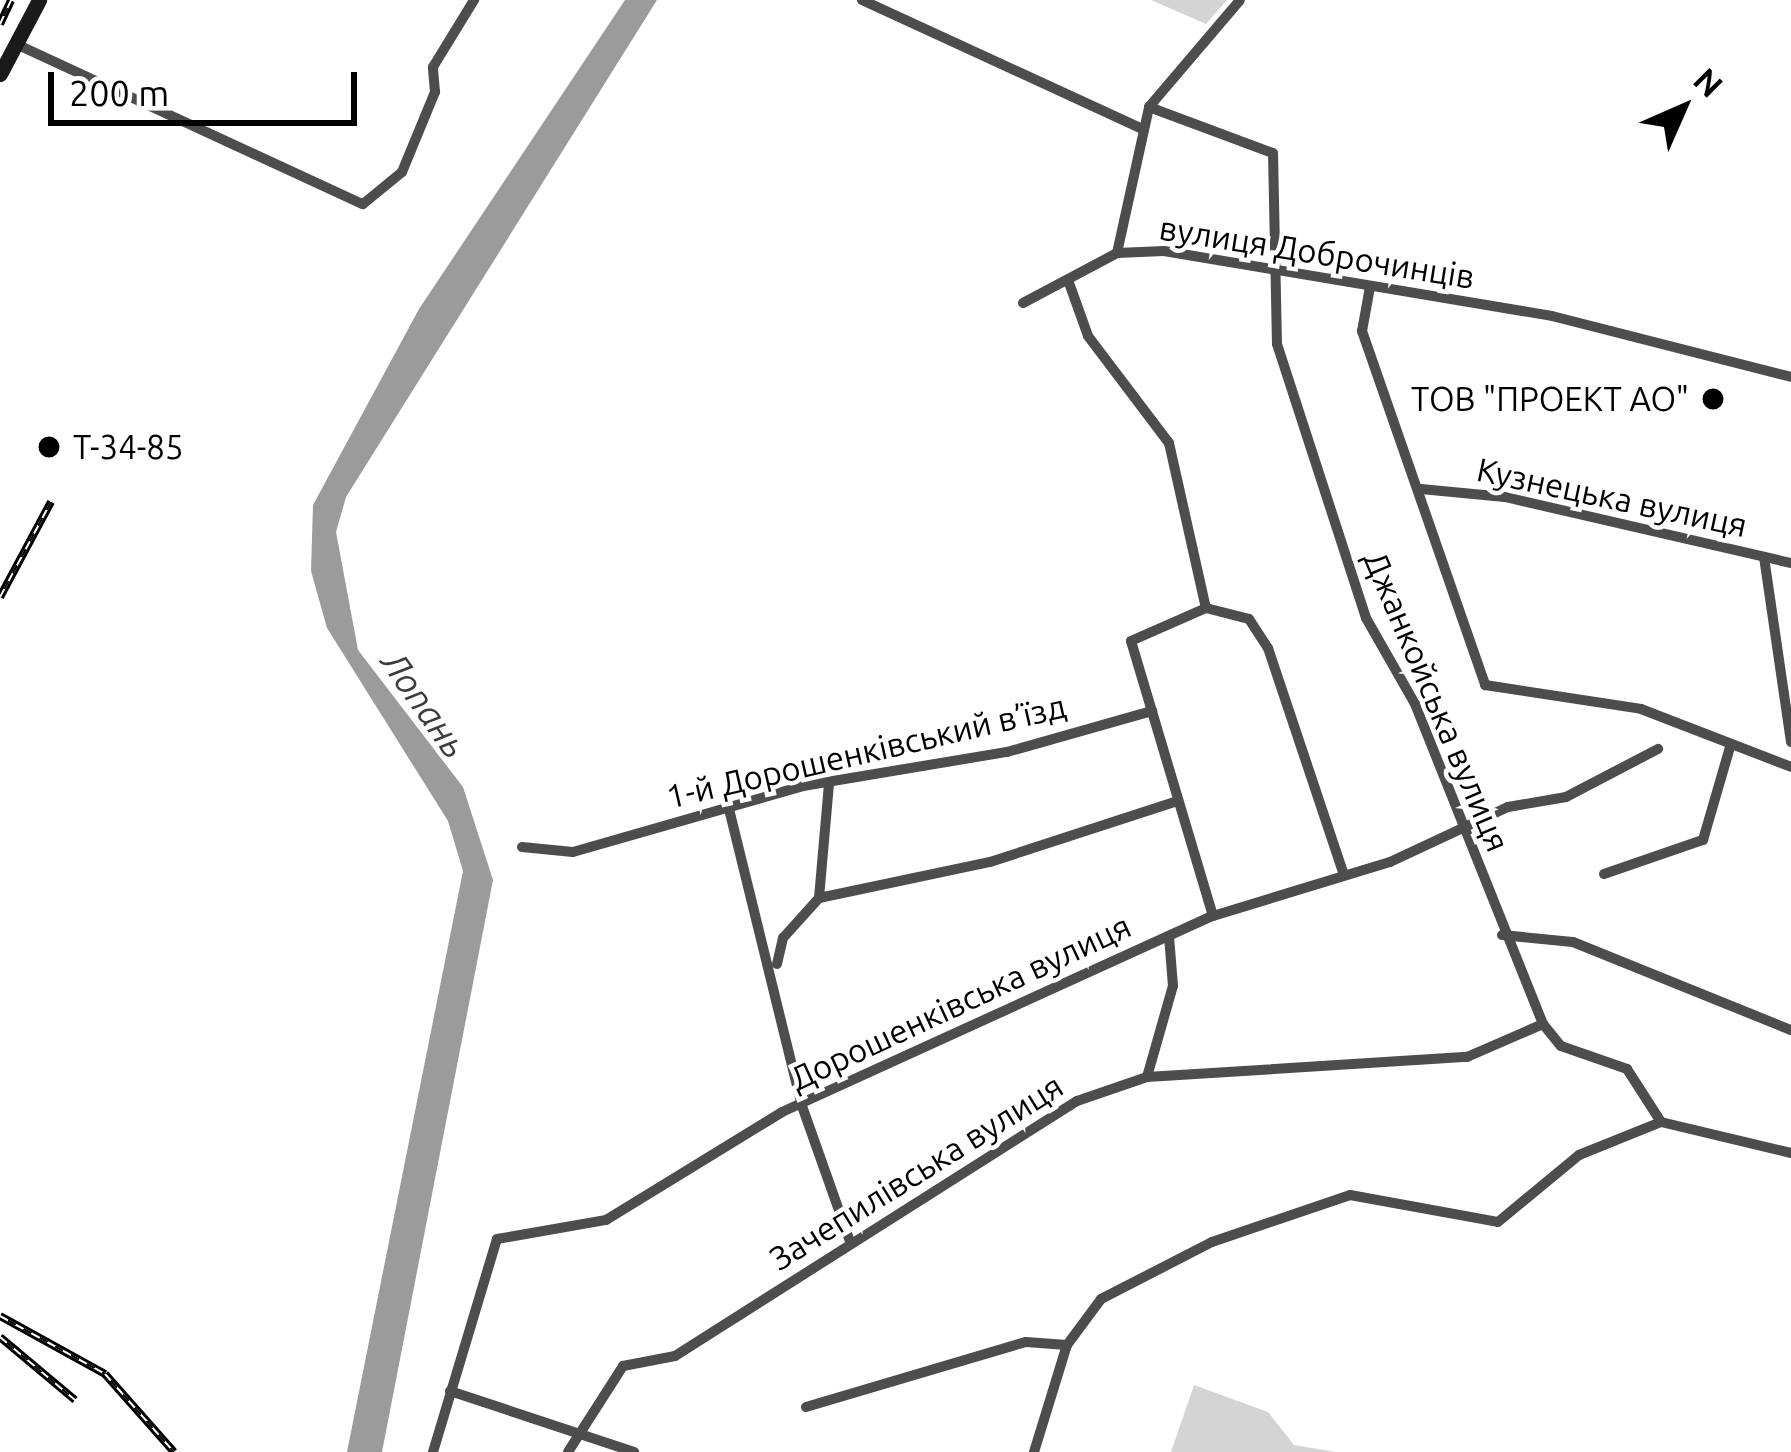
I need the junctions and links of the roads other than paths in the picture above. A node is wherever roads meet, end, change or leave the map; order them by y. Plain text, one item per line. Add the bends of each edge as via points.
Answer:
1 (39, 0) edge
2 (474, 0) edge
3 (862, 0) edge
4 (1240, 0) edge
5 (16, 44) junction
6 (0, 74) edge
7 (1150, 107) junction
8 (1140, 128) junction
9 (1118, 253) junction
10 (1277, 271) junction
11 (1067, 280) junction
12 (1370, 287) junction
13 (1023, 303) dead end
14 (1791, 376) edge
15 (1421, 489) junction
16 (1764, 557) junction
17 (1791, 563) edge
18 (1206, 608) junction
19 (1152, 711) junction
20 (1791, 742) edge
21 (1730, 747) junction
22 (1658, 748) dead end
23 (1791, 767) edge
24 (829, 784) junction
25 (1178, 801) junction
26 (728, 805) junction
27 (1462, 824) junction
28 (523, 847) dead end
29 (1604, 874) dead end
30 (1343, 875) junction
31 (819, 898) junction
32 (1213, 916) junction
33 (1502, 935) junction
34 (1169, 936) junction
35 (776, 970) junction
36 (1543, 1024) junction
37 (1791, 1030) edge
38 (1147, 1077) junction
39 (802, 1106) junction
40 (1660, 1122) junction
41 (1791, 1153) edge
42 (849, 1239) junction
43 (1067, 1345) junction
44 (450, 1391) junction
45 (806, 1407) dead end
46 (584, 1436) junction
47 (433, 1452) edge
48 (568, 1452) edge
49 (634, 1452) edge
50 (1034, 1452) edge

1 - 5 street
2 - 5 street via 433,67 435,92 402,172 363,204
3 - 8 street
4 - 7 street, вулиця Доброчинців
5 - 6 street
7 - 8 street, вулиця Доброчинців
7 - 10 street, Джанкойська вулиця via 1273,153
8 - 9 street, вулиця Доброчинців
9 - 10 street, вулиця Доброчинців
9 - 11 street
10 - 12 street, вулиця Доброчинців
10 - 27 street, Джанкойська вулиця via 1277,344 1366,618 1415,704
11 - 13 street
11 - 18 street via 1088,336 1169,443
12 - 14 street, вулиця Доброчинців via 1552,316
12 - 15 street via 1362,331
15 - 16 street, Кузнецька вулиця via 1505,497
15 - 21 street via 1486,685 1641,710
16 - 17 street, Кузнецька вулиця
16 - 20 street
18 - 19 street via 1131,640
18 - 30 street via 1249,620 1268,648
19 - 24 street, 1-й Дорошенківський в’їзд
19 - 25 street
21 - 23 street
21 - 29 street via 1703,840
22 - 27 street, Дорошенківська вулиця via 1566,797
24 - 26 street, 1-й Дорошенківський в’їзд
24 - 31 street
25 - 31 street via 990,862
25 - 32 street
26 - 28 street, 1-й Дорошенківський в’їзд via 573,852
26 - 35 street
27 - 30 street, Дорошенківська вулиця
27 - 33 street, Джанкойська вулиця
30 - 32 street, Дорошенківська вулиця
31 - 35 street via 783,938
32 - 34 street, Дорошенківська вулиця
33 - 36 street, Джанкойська вулиця
33 - 37 street via 1573,942
34 - 38 street via 1174,986
34 - 39 street, Дорошенківська вулиця
35 - 39 street
36 - 38 street, Зачепилівська вулиця via 1467,1057
36 - 40 street via 1561,1046 1628,1069
38 - 42 street, Зачепилівська вулиця via 1077,1101
39 - 42 street
39 - 44 street, Дорошенківська вулиця via 606,1220 497,1239
40 - 41 street
40 - 43 street via 1603,1142 1498,1222 1351,1195 1212,1242 1102,1299
42 - 46 street, Зачепилівська вулиця via 675,1355 623,1366
43 - 45 street via 1026,1342
43 - 50 street
44 - 46 street
44 - 47 street, Дорошенківська вулиця
46 - 48 street, Зачепилівська вулиця
46 - 49 street

